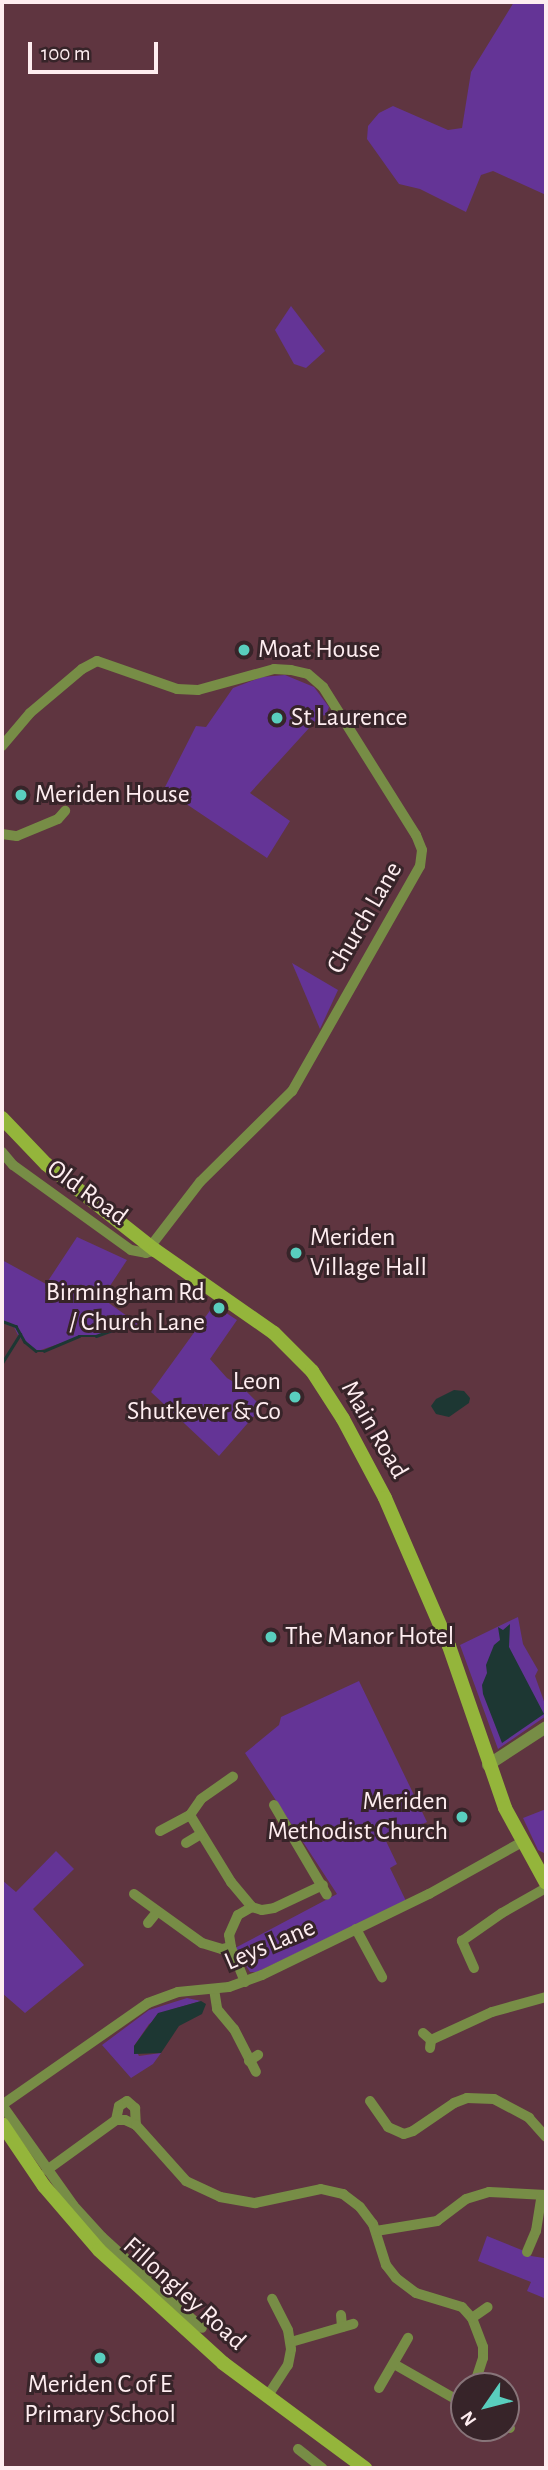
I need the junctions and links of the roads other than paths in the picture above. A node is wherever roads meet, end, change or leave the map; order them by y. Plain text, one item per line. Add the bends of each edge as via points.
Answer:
1 (2, 746) edge
2 (65, 811) dead end
3 (2, 834) edge
4 (2, 1118) edge
5 (2, 1152) edge
6 (152, 1248) junction
7 (546, 1727) edge
8 (488, 1765) junction
9 (233, 1777) dead end
10 (274, 1805) dead end
11 (190, 1815) junction
12 (160, 1831) dead end
13 (201, 1834) junction
14 (522, 1842) junction
15 (186, 1843) dead end
16 (546, 1885) edge
17 (134, 1894) dead end
18 (252, 1907) junction
19 (157, 1912) junction
20 (148, 1923) dead end
21 (356, 1929) junction
22 (231, 1947) junction
23 (474, 1968) dead end
24 (383, 1977) dead end
25 (245, 1982) junction
26 (215, 1989) junction
27 (546, 1997) edge
28 (428, 2040) dead end
29 (256, 2072) dead end
30 (370, 2100) dead end
31 (2, 2105) edge
32 (116, 2120) junction
33 (2, 2124) edge
34 (136, 2125) junction
35 (546, 2137) edge
36 (47, 2170) junction
37 (544, 2195) edge
38 (376, 2231) junction
39 (527, 2252) dead end
40 (272, 2299) dead end
41 (488, 2307) dead end
42 (341, 2315) dead end
43 (472, 2318) junction
44 (353, 2324) dead end
45 (202, 2328) dead end
46 (342, 2328) junction
47 (408, 2338) dead end
48 (291, 2342) junction
49 (394, 2364) junction
50 (478, 2372) edge
51 (379, 2388) dead end
52 (450, 2395) edge
53 (267, 2398) junction
54 (298, 2449) dead end
55 (322, 2468) edge
56 (365, 2468) edge

1 - 6 street, Church Lane via 30,713 97,661 177,690 198,690 274,669 308,674 323,687 422,850 420,866 292,1091 200,1182
2 - 3 street via 58,819 17,836
4 - 6 main road, Main Road via 46,1164
5 - 6 street, Old Road via 13,1165 131,1250 146,1253
6 - 8 main road, Main Road via 274,1333 312,1371 329,1396 380,1486 436,1615
7 - 8 street
8 - 14 main road, Main Road
9 - 11 street via 201,1798
10 - 18 street via 325,1890 274,1908
11 - 12 street
11 - 13 street
13 - 15 street
13 - 18 street
14 - 16 main road, Main Road
14 - 21 street, Leys Lane
16 - 23 street via 462,1941
17 - 19 street
18 - 22 street via 238,1914 233,1923
19 - 20 street
19 - 22 street via 202,1943
21 - 24 street
21 - 25 street, Leys Lane
22 - 25 street
25 - 26 street, Leys Lane
26 - 29 street via 215,2004 254,2058
26 - 31 street, Leys Lane via 178,1992 148,2003
27 - 28 street via 492,2012
30 - 35 street via 388,2127 404,2134 454,2103 494,2099 529,2118
31 - 36 street, Fillongley Road
32 - 34 street
32 - 34 street via 119,2106 127,2101 135,2108
32 - 36 street
33 - 53 main road, Fillongley Road via 90,2242
34 - 38 street via 174,2171 203,2191 255,2203 308,2190 329,2190 352,2199
36 - 45 street, Fillongley Road via 102,2237
37 - 38 street via 489,2192 466,2199 437,2221
37 - 39 street
38 - 43 street via 386,2265 402,2285 463,2307
40 - 48 street
41 - 43 street
42 - 46 street
43 - 50 street via 483,2347
44 - 46 street
46 - 48 street
47 - 49 street
48 - 53 street via 288,2365
49 - 51 street
49 - 52 street
53 - 56 main road, Fillongley Road
54 - 55 street

